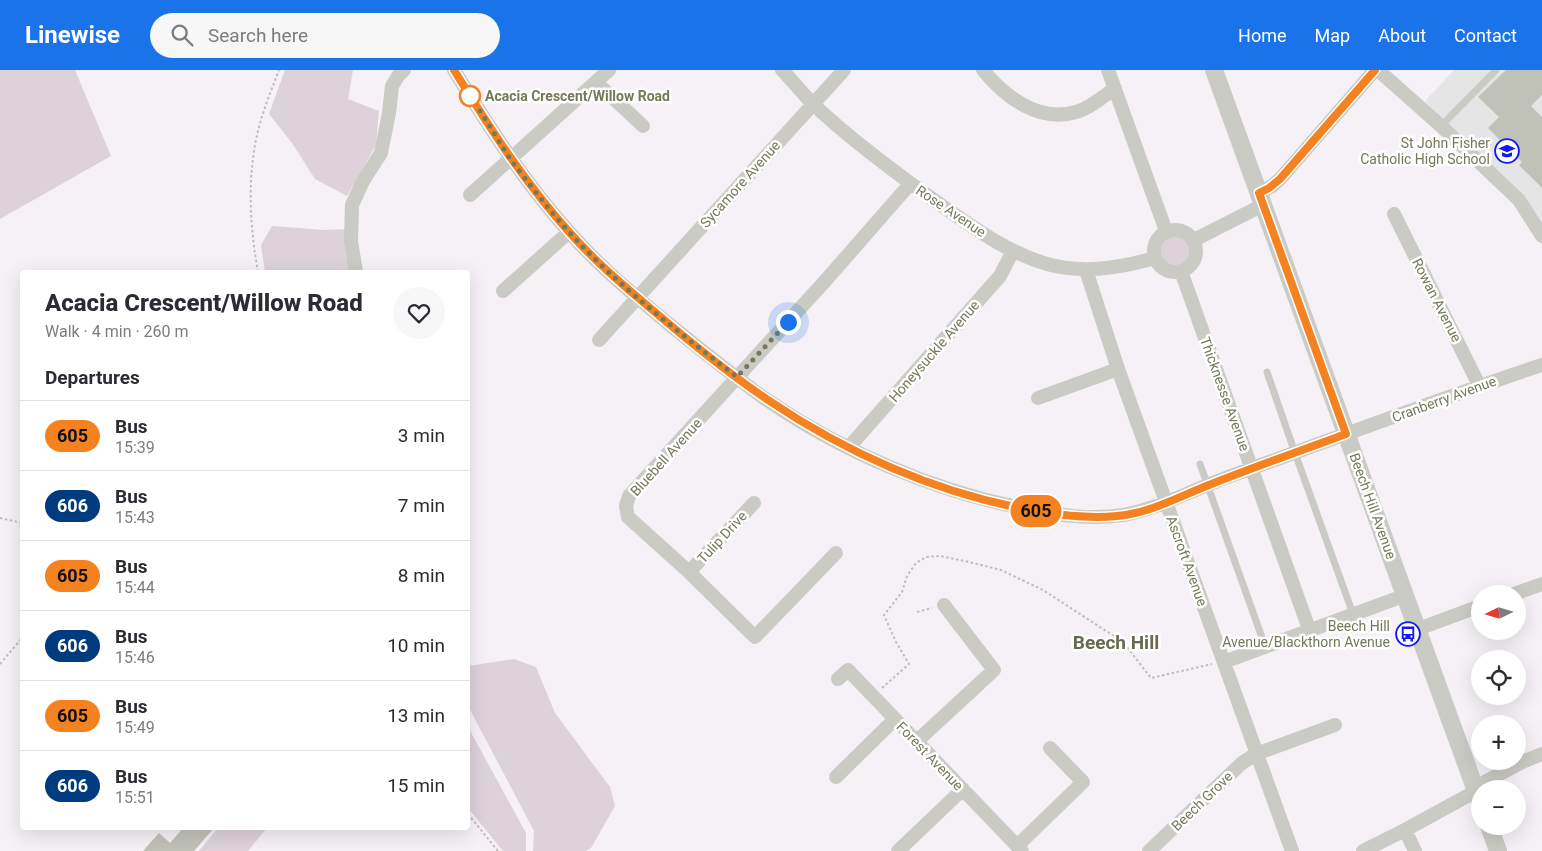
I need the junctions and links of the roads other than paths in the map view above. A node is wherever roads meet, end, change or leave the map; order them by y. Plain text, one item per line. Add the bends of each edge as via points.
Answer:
1 (404, 70) edge
2 (454, 70) edge
3 (609, 70) edge
4 (782, 70) edge
5 (844, 70) edge
6 (983, 70) edge
7 (1108, 70) edge
8 (1214, 70) edge
9 (1376, 70) edge
10 (1496, 70) edge
11 (596, 82) junction
12 (1115, 88) junction
13 (813, 104) junction
14 (643, 126) dead end
15 (1441, 126) junction
16 (511, 159) junction
17 (910, 184) junction
18 (470, 195) dead end
19 (1261, 199) junction
20 (1394, 214) dead end
21 (1166, 231) junction
22 (569, 232) junction
23 (1542, 236) edge
24 (1194, 240) junction
25 (1012, 251) junction
26 (1155, 258) junction
27 (356, 270) edge
28 (1086, 270) junction
29 (1181, 271) junction
30 (503, 291) dead end
31 (637, 298) junction
32 (599, 340) dead end
33 (1542, 364) edge
34 (1118, 369) junction
35 (1268, 372) dead end
36 (737, 377) junction
37 (1479, 385) junction
38 (1038, 398) dead end
39 (1346, 434) junction
40 (849, 447) junction
41 (1295, 453) junction
42 (1200, 464) dead end
43 (1252, 469) junction
44 (1207, 485) junction
45 (754, 502) dead end
46 (1167, 503) junction
47 (836, 553) dead end
48 (689, 572) junction
49 (1542, 584) edge
50 (1526, 590) edge
51 (1406, 595) junction
52 (944, 605) road end
53 (1471, 609) edge
54 (1353, 614) junction
55 (1309, 629) junction
56 (1418, 629) junction
57 (1265, 646) junction
58 (1224, 662) junction
59 (838, 679) dead end
60 (895, 719) junction
61 (1335, 725) dead end
62 (916, 741) junction
63 (1050, 748) dead end
64 (1256, 754) junction
65 (1542, 754) edge
66 (836, 777) dead end
67 (1472, 780) edge
68 (1489, 780) edge
69 (962, 789) junction
70 (1471, 795) edge
71 (1405, 830) junction
72 (1492, 835) edge
73 (1020, 848) edge
74 (898, 851) edge
75 (1149, 851) edge
76 (1292, 851) edge
77 (1363, 851) edge
78 (1416, 851) edge
79 (1498, 851) edge

1 - 27 street via 392,86 381,153 352,205
2 - 16 street, Cranberry Avenue
3 - 11 street
4 - 13 street, Rose Avenue
5 - 13 street, Sycamore Avenue
6 - 12 street via 1012,100 1053,114 1087,108
7 - 12 street
8 - 19 street, Beech Hill Avenue
9 - 15 street
9 - 19 street
10 - 15 lane
11 - 14 street
11 - 16 street
12 - 21 street
13 - 17 street, Rose Avenue
13 - 31 street, Sycamore Avenue
15 - 23 street via 1519,200
16 - 18 street
16 - 22 street, Cranberry Avenue
17 - 25 street, Rose Avenue
17 - 36 street, Bluebell Avenue
19 - 24 street
19 - 39 street, Beech Hill Avenue
20 - 37 street, Rowan Avenue
21 - 24 street via 1181,230
21 - 26 street via 1155,245
22 - 30 street
22 - 31 street, Cranberry Avenue
24 - 29 street via 1196,257 1188,268
25 - 28 street, Rose Avenue via 1047,264
25 - 40 street, Honeysuckle Avenue via 1000,276
26 - 28 street, Rose Avenue
26 - 29 street via 1169,271
28 - 34 street, Ascroft Avenue
29 - 43 street, Thicknesse Avenue
31 - 32 street, Sycamore Avenue
31 - 36 street, Cranberry Avenue
33 - 37 street, Cranberry Avenue
34 - 38 street
34 - 46 street, Ascroft Avenue
35 - 41 lane
36 - 40 street, Cranberry Avenue via 768,400
36 - 48 street, Bluebell Avenue via 629,496 626,506 628,517
37 - 39 street, Cranberry Avenue
39 - 41 street, Cranberry Avenue
39 - 51 street, Beech Hill Avenue
40 - 46 street, Cranberry Avenue via 886,466 936,485 980,499 1033,510 1065,515 1119,516
41 - 43 street, Cranberry Avenue
41 - 54 lane
42 - 44 lane
43 - 44 street, Cranberry Avenue
43 - 55 street, Thicknesse Avenue
44 - 46 street, Cranberry Avenue
44 - 57 lane
45 - 48 street, Tulip Drive
46 - 58 street, Ascroft Avenue
47 - 48 street, Bluebell Avenue via 755,637
49 - 50 street
51 - 54 street
51 - 56 street, Beech Hill Avenue
52 - 62 street via 994,670
53 - 56 street
54 - 55 street
55 - 57 street
56 - 67 street, Beech Hill Avenue
57 - 58 street
58 - 64 street, Ascroft Avenue
59 - 60 street, Forest Avenue via 848,670
60 - 62 street, Forest Avenue
60 - 66 street
61 - 64 street, Beech Grove
62 - 69 street, Forest Avenue
63 - 73 street via 1083,782
64 - 75 street, Beech Grove via 1242,762
64 - 76 street, Ascroft Avenue
65 - 68 street
69 - 73 street, Forest Avenue
69 - 74 street
70 - 71 street
71 - 77 street
71 - 78 street
72 - 79 street

